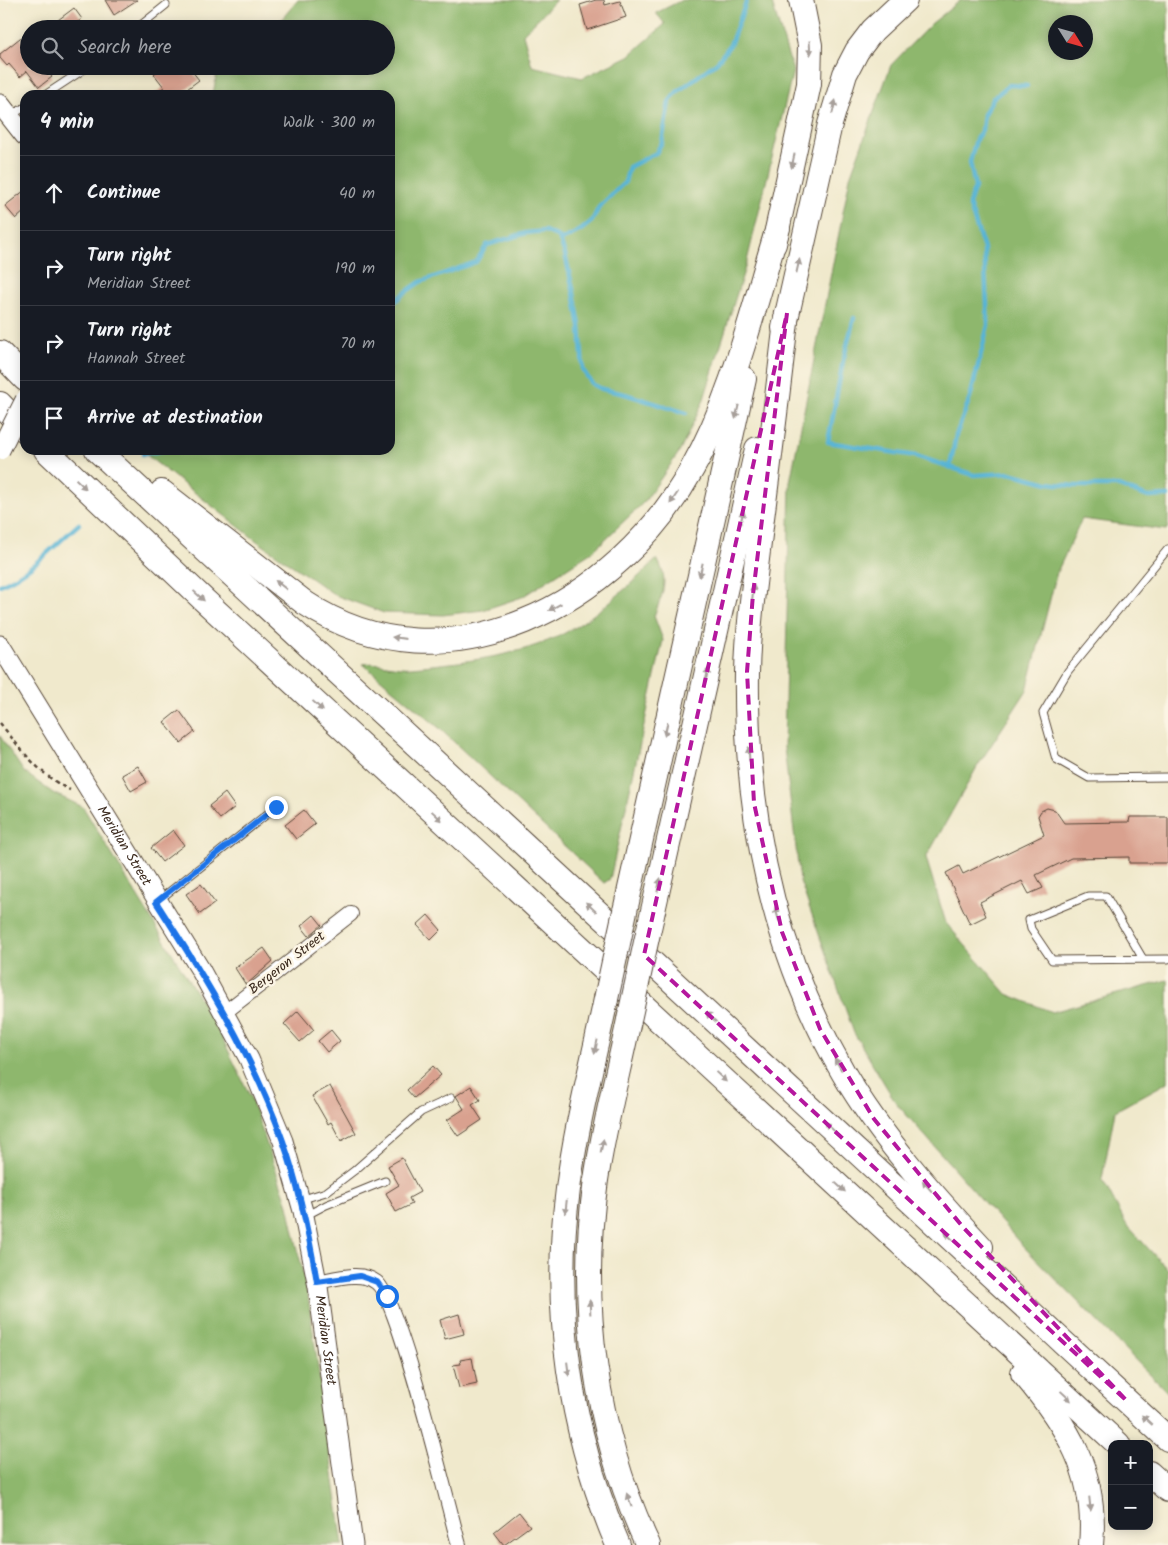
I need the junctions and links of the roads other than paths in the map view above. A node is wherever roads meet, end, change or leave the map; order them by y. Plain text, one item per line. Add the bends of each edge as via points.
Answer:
1 (801, 0) edge
2 (905, 0) edge
3 (166, 5) dead end
4 (147, 20) edge
5 (75, 75) edge
6 (53, 90) edge
7 (12, 109) edge
8 (20, 126) edge
9 (778, 228) junction
10 (787, 313) junction
11 (0, 353) edge
12 (20, 373) edge
13 (0, 404) edge
14 (20, 410) edge
15 (20, 425) edge
16 (0, 450) edge
17 (51, 455) edge
18 (102, 455) edge
19 (115, 455) edge
20 (1168, 549) edge
21 (0, 645) edge
22 (1168, 777) edge
23 (276, 807) dead end
24 (156, 902) junction
25 (351, 914) dead end
26 (1143, 959) junction
27 (1168, 959) edge
28 (224, 1013) junction
29 (451, 1098) dead end
30 (384, 1181) dead end
31 (302, 1208) junction
32 (915, 1256) junction
33 (317, 1282) junction
34 (1127, 1401) junction
35 (1168, 1439) edge
36 (1114, 1440) edge
37 (1153, 1477) edge
38 (1168, 1490) edge
39 (353, 1545) edge
40 (459, 1545) edge
41 (618, 1545) edge
42 (648, 1545) edge
43 (1091, 1545) edge

1 -> 9 highway via 808,32 810,71
10 -> 2 highway via 830,124 845,74 873,30
3 - 4 lane
5 - 6 lane
7 - 8 street
9 -> 19 highway via 717,417 671,503 636,544 597,579 552,609 503,630 463,638 417,640 374,634 337,622 292,593
9 -> 41 highway, bridge via 625,910 569,1180 562,1295 569,1374 593,1479
34 -> 10 highway via 962,1226 879,1126 845,1076 820,1029 782,932 768,882 754,803 749,752 748,672 753,594
42 -> 10 highway, bridge via 625,1488 608,1430 595,1361 590,1309 590,1231 596,1179 629,1020
11 - 12 highway
13 - 15 highway
14 - 16 street, bridge
17 -> 32 highway via 198,595
34 -> 18 highway
20 - 22 lane via 1068,670 1043,713 1056,759 1089,778
21 - 24 street, Meridian Street
23 - 24 lane
24 - 28 street, Meridian Street via 200,969
25 - 28 street, Bergeron Street
26 - 26 lane via 1052,960 1031,929 1029,920 1088,896 1106,896
26 - 27 lane
28 - 31 street, Meridian Street via 249,1059 283,1141
29 - 31 lane via 420,1112 355,1170
30 - 31 lane via 326,1205
31 - 33 street, Meridian Street
32 -> 36 highway
32 -> 43 highway via 1021,1370 1061,1421 1086,1476 1091,1507
33 - 39 street, Meridian Street
33 - 40 street via 360,1276 377,1282 387,1296 418,1390
35 -> 34 highway
37 - 38 highway

